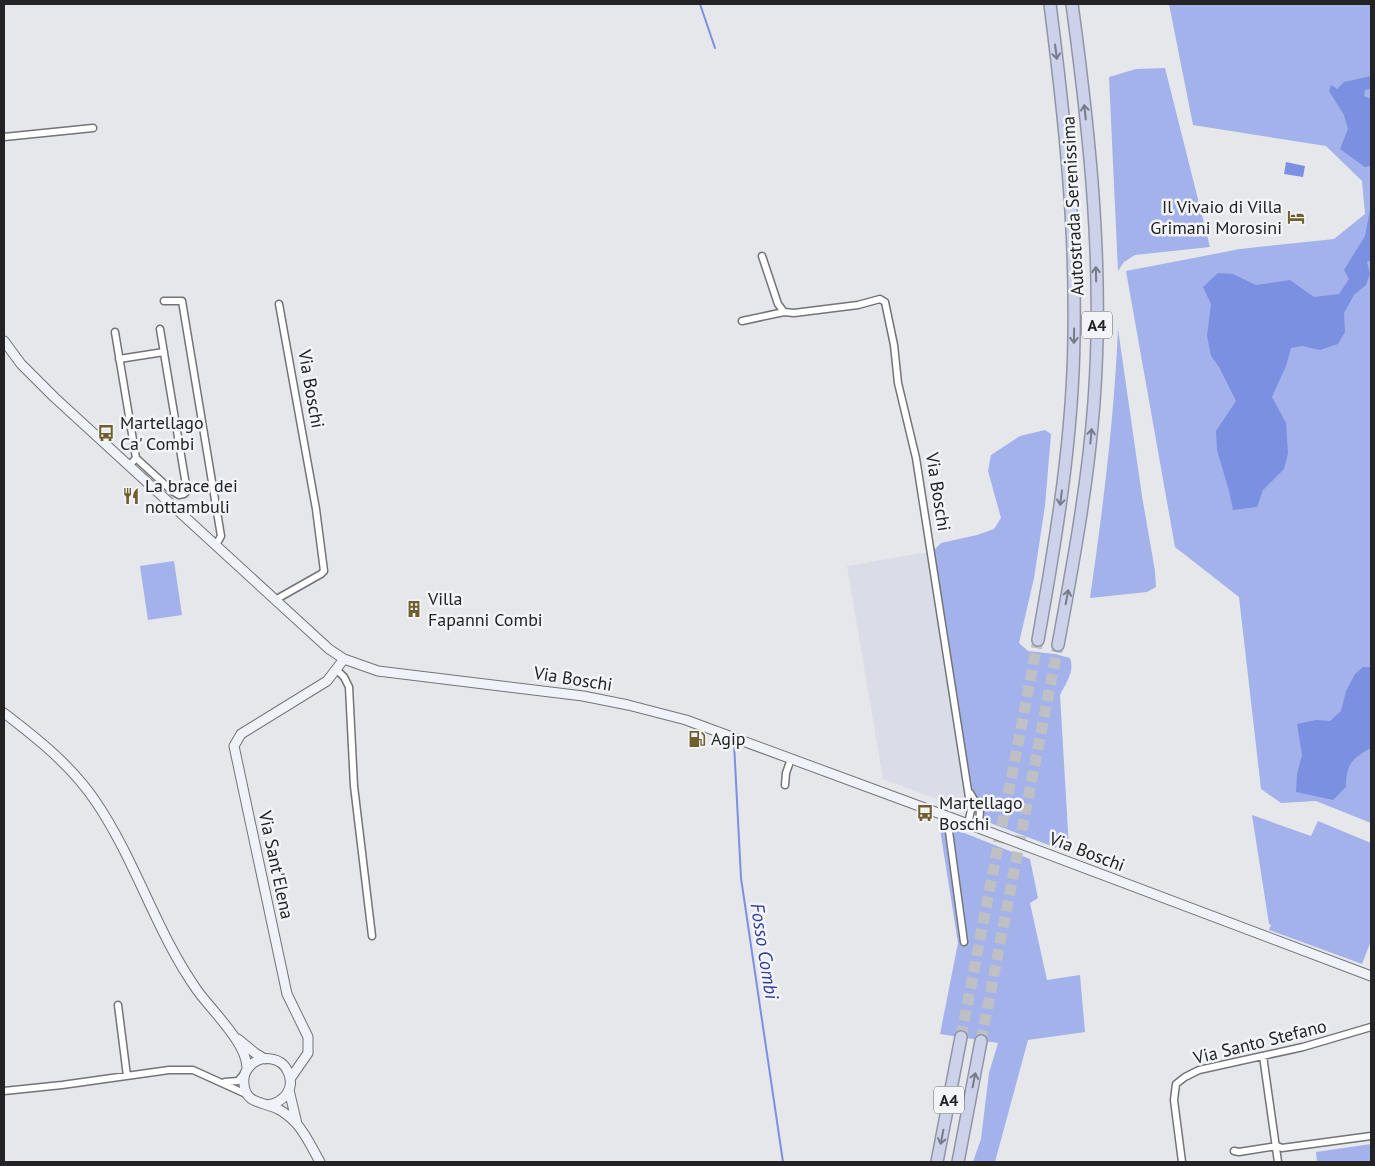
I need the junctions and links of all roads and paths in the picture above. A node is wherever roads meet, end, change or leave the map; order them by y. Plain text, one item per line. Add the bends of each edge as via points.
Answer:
1 (1050, 4) edge
2 (1072, 4) edge
3 (93, 128) dead end
4 (4, 138) edge
5 (762, 256) dead end
6 (164, 301) dead end
7 (279, 304) dead end
8 (784, 312) junction
9 (742, 320) dead end
10 (160, 329) dead end
11 (115, 332) dead end
12 (4, 341) edge
13 (164, 352) junction
14 (119, 359) junction
15 (136, 458) junction
16 (130, 465) junction
17 (216, 545) junction
18 (275, 600) junction
19 (1038, 640) tunnel mouth
20 (1058, 645) tunnel mouth
21 (344, 659) junction
22 (337, 670) junction
23 (4, 713) edge
24 (791, 758) junction
25 (785, 785) dead end
26 (968, 790) junction
27 (950, 817) junction
28 (972, 826) junction
29 (372, 936) dead end
30 (964, 942) dead end
31 (1371, 976) edge
32 (118, 1005) dead end
33 (1371, 1027) edge
34 (232, 1034) junction
35 (961, 1037) tunnel mouth
36 (981, 1041) tunnel mouth
37 (1263, 1056) junction
38 (265, 1059) junction
39 (304, 1059) junction
40 (282, 1064) junction
41 (246, 1072) junction
42 (128, 1076) junction
43 (290, 1080) junction
44 (222, 1082) junction
45 (289, 1090) junction
46 (4, 1091) edge
47 (246, 1094) junction
48 (267, 1105) junction
49 (297, 1124) junction
50 (1371, 1136) edge
51 (1277, 1146) junction
52 (1234, 1151) dead end
53 (320, 1162) edge
54 (937, 1162) edge
55 (958, 1162) edge
56 (1182, 1162) edge
57 (1278, 1162) edge

1 -> 19 highway, Autostrada Serenissima / A4 via 1071,197 1074,337 1065,470
20 -> 2 highway, Autostrada Serenissima / A4 via 1087,474 1097,344 1094,202
3 - 4 street
5 - 8 street via 778,304
6 - 17 street via 182,301 221,536
7 - 18 street, Via Boschi via 324,571
8 - 9 street, Via Boschi
8 - 26 street, Via Boschi via 858,305 880,299 885,302 898,383 916,458
10 - 13 street
11 - 14 street
12 - 16 main road, Via Boschi via 48,392
13 - 14 street
13 - 15 street via 187,491 179,495 172,491
14 - 15 street
15 - 16 street
16 - 17 main road, Via Boschi
17 - 18 main road, Via Boschi
18 - 21 main road, Via Boschi
21 - 22 main road
21 - 24 main road, Via Boschi via 390,673 517,687 628,705 686,720
22 - 29 street via 349,687 354,786
22 - 39 main road, Via Sant'Elena via 328,681 240,734 234,746 287,994 308,1037
23 - 34 main road via 70,769 96,802 124,848 166,938 196,990
24 - 25 street
24 - 27 main road, Via Boschi
26 - 28 street
26 - 28 street via 981,812
27 - 28 main road, Via Boschi
27 - 30 street via 948,824
28 - 31 main road, Via Boschi
32 - 42 street
33 - 37 street, Via Santo Stefano
34 - 38 main road
34 - 41 main road via 246,1059
35 -> 54 highway, A4
55 -> 36 highway, A4
37 - 51 street
37 - 56 street, Via Santo Stefano via 1199,1070 1176,1084 1174,1100
38 - 40 main road
38 - 41 main road via 254,1062
39 - 40 main road
39 - 43 main road
40 - 43 main road
41 - 44 street via 236,1082
41 - 47 main road
42 - 44 street via 193,1070
42 - 46 street
43 - 45 main road
44 - 47 street
45 - 48 main road via 278,1103
45 - 49 main road
47 - 48 main road
48 - 49 main road
49 - 53 main road
50 - 51 street via 1282,1148
51 - 52 street
51 - 57 street

